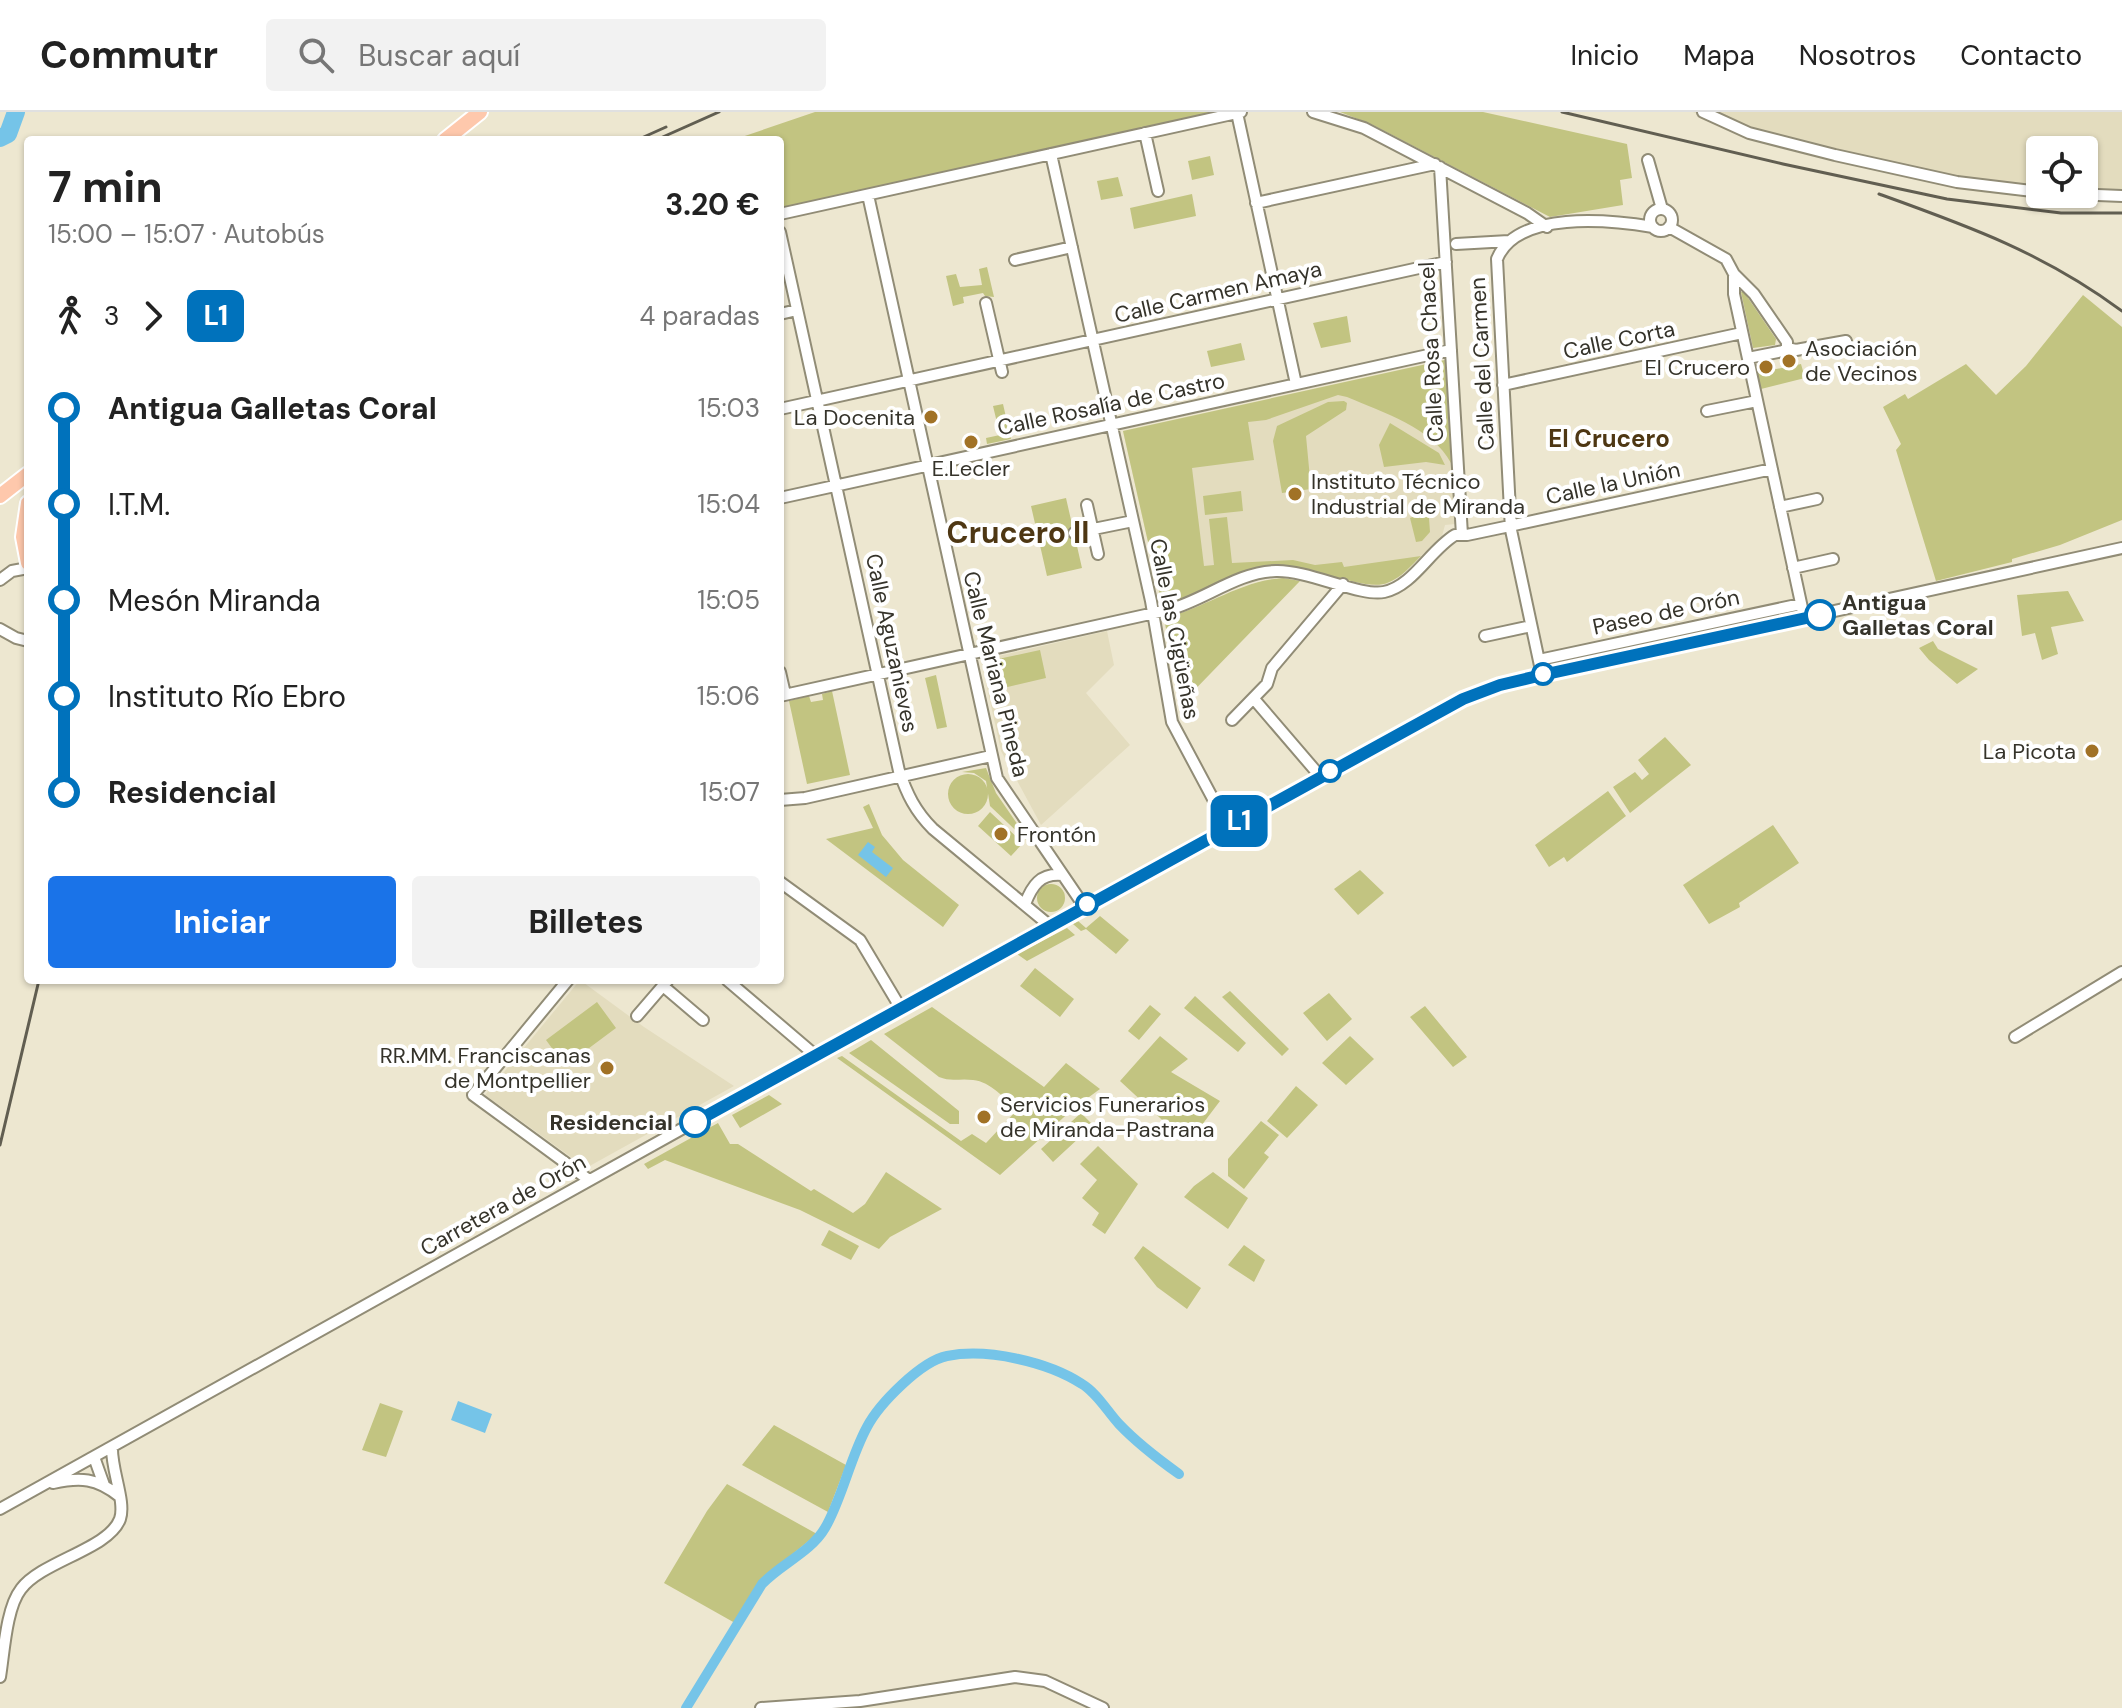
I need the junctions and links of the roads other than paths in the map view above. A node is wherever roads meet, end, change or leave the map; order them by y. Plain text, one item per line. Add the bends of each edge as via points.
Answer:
1 (480, 112) edge
2 (1239, 112) edge
3 (1313, 112) edge
4 (1703, 112) edge
5 (1145, 133) junction
6 (450, 136) edge
7 (1051, 154) junction
8 (1648, 160) dead end
9 (1438, 166) junction
10 (2026, 190) edge
11 (1158, 191) dead end
12 (868, 195) junction
13 (2098, 195) edge
14 (2122, 196) edge
15 (1256, 203) junction
16 (1662, 209) junction
17 (784, 213) edge
18 (1547, 227) junction
19 (1653, 227) junction
20 (1669, 227) junction
21 (1506, 243) junction
22 (1456, 244) dead end
23 (1072, 247) junction
24 (784, 250) edge
25 (1015, 260) dead end
26 (1446, 262) junction
27 (1734, 274) junction
28 (1277, 299) junction
29 (986, 303) dead end
30 (797, 310) junction
31 (784, 313) edge
32 (1742, 333) junction
33 (1093, 341) junction
34 (1846, 341) dead end
35 (1787, 348) junction
36 (1451, 350) junction
37 (1748, 358) junction
38 (1001, 367) junction
39 (908, 382) junction
40 (1296, 384) junction
41 (1503, 385) junction
42 (1757, 401) junction
43 (818, 402) junction
44 (784, 408) edge
45 (1707, 411) dead end
46 (1112, 425) junction
47 (927, 466) junction
48 (1772, 469) junction
49 (24, 477) edge
50 (837, 486) junction
51 (0, 496) edge
52 (784, 497) edge
53 (1817, 499) dead end
54 (1087, 505) dead end
55 (1780, 507) junction
56 (1133, 521) junction
57 (1510, 526) junction
58 (1092, 529) junction
59 (1074, 533) dead end
60 (1462, 535) junction
61 (2122, 548) edge
62 (1098, 554) dead end
63 (1833, 559) dead end
64 (24, 567) edge
65 (1793, 568) junction
66 (0, 580) edge
67 (1343, 584) junction
68 (1801, 604) junction
69 (1153, 614) junction
70 (1804, 617) junction
71 (1531, 626) junction
72 (0, 629) edge
73 (1485, 636) dead end
74 (24, 640) edge
75 (969, 654) junction
76 (1539, 660) junction
77 (879, 674) junction
78 (1542, 675) junction
79 (784, 695) edge
80 (1254, 699) junction
81 (1232, 720) dead end
82 (991, 756) junction
83 (901, 776) junction
84 (1320, 776) junction
85 (784, 800) edge
86 (1228, 827) junction
87 (1062, 875) junction
88 (784, 885) edge
89 (1025, 904) junction
90 (1084, 906) junction
91 (1049, 925) junction
92 (2122, 972) edge
93 (565, 984) edge
94 (665, 984) edge
95 (667, 984) edge
96 (732, 984) edge
97 (900, 1007) junction
98 (637, 1016) dead end
99 (703, 1020) dead end
100 (2015, 1037) dead end
101 (815, 1055) junction
102 (589, 1180) junction
103 (112, 1447) junction
104 (94, 1457) junction
105 (112, 1469) junction
106 (43, 1485) junction
107 (105, 1486) junction
108 (119, 1496) junction
109 (0, 1509) edge
110 (0, 1677) edge
111 (761, 1708) edge
112 (1103, 1708) edge

1 - 6 highway
2 - 5 street
2 - 15 street
3 - 9 street via 1356,124
4 - 10 street via 1749,133 1835,155 1957,182
5 - 7 street
5 - 11 street
7 - 12 street
7 - 23 street, Calle las Cigüeñas
8 - 16 street
9 - 15 street
9 - 18 street
9 - 26 street, Calle Rosa Chacel
12 - 17 street
12 - 39 street, Calle Mariana Pineda
13 - 14 street
15 - 28 street
16 - 19 street via 1651,216
16 - 20 street via 1672,218
18 - 19 street via 1595,220
18 - 21 street via 1520,233
19 - 20 street
20 - 27 street via 1721,254
21 - 22 street
21 - 41 street, Calle del Carmen via 1497,259
23 - 25 street
23 - 33 street, Calle las Cigüeñas
24 - 30 street, Calle Aguzanieves
26 - 28 street, Calle Carmen Amaya
26 - 36 street, Calle Rosa Chacel
27 - 32 street
27 - 35 street via 1761,304
28 - 33 street, Calle Carmen Amaya
28 - 40 street
29 - 38 street
30 - 31 street
30 - 43 street, Calle Aguzanieves
32 - 37 street
32 - 41 street, Calle Corta
33 - 38 street, Calle Carmen Amaya
33 - 46 street, Calle las Cigüeñas
34 - 35 street
35 - 37 street
36 - 40 street, Calle Rosalía de Castro
36 - 60 street, Calle Rosa Chacel
37 - 42 street
38 - 39 street, Calle Carmen Amaya
39 - 43 street, Calle Carmen Amaya
39 - 47 street, Calle Mariana Pineda
40 - 46 street, Calle Rosalía de Castro
41 - 57 street, Calle del Carmen
42 - 45 street
42 - 48 street
43 - 44 street, Calle Carmen Amaya
43 - 50 street, Calle Aguzanieves
46 - 47 street, Calle Rosalía de Castro
46 - 56 street, Calle las Cigüeñas
47 - 50 street, Calle Rosalía de Castro
47 - 75 street, Calle Mariana Pineda
48 - 55 street
48 - 57 street, Calle la Unión
49 - 51 highway
50 - 52 street, Calle Rosalía de Castro
50 - 77 street, Calle Aguzanieves
53 - 55 street
54 - 58 street
55 - 65 street
56 - 58 street, Calle las Cigüeñas
56 - 69 street, Calle las Cigüeñas
57 - 60 street, Calle la Unión
57 - 71 street, Calle del Carmen
58 - 59 street, Calle las Cigüeñas
58 - 62 street
60 - 67 street via 1448,539 1391,589 1374,592
61 - 70 street, Carretera de Orón
63 - 65 street
64 - 66 street
65 - 68 street
67 - 69 street via 1299,572 1266,572
67 - 80 street via 1272,668
68 - 70 street
68 - 76 street, Paseo de Orón
69 - 75 street
69 - 86 street, Calle las Cigüeñas via 1172,722
70 - 78 street, Carretera de Orón
71 - 73 street
71 - 76 street, Calle del Carmen
72 - 74 street
75 - 77 street
75 - 82 street, Calle Mariana Pineda
76 - 78 street, Calle del Carmen
77 - 79 street
77 - 83 street, Calle Aguzanieves
78 - 84 street, Carretera de Orón via 1463,699
80 - 81 street
80 - 84 street
82 - 83 street
82 - 87 street, Calle Mariana Pineda via 1002,788
83 - 85 street
83 - 89 street, Calle Aguzanieves via 912,805 927,823
84 - 86 street, Carretera de Orón
86 - 90 street, Carretera de Orón
87 - 89 street via 1036,882
87 - 90 street, Calle Mariana Pineda
88 - 97 street via 860,940
89 - 91 street, Calle Aguzanieves
90 - 91 street, Carretera de Orón
91 - 97 street, Carretera de Orón
92 - 100 street
93 - 102 street via 473,1095
94 - 98 street
95 - 99 street
96 - 101 street
97 - 101 street, Carretera de Orón
101 - 102 street, Carretera de Orón
102 - 103 street, Carretera de Orón
103 - 104 street, Carretera de Orón
103 - 105 street
104 - 105 street
104 - 106 street, Carretera de Orón
104 - 107 street
105 - 108 street
106 - 107 street via 85,1478
106 - 109 street, Carretera de Orón
107 - 108 street
108 - 110 street via 122,1510 115,1529 38,1573 21,1589 12,1608
111 - 112 street via 860,1701 1015,1677 1045,1681

